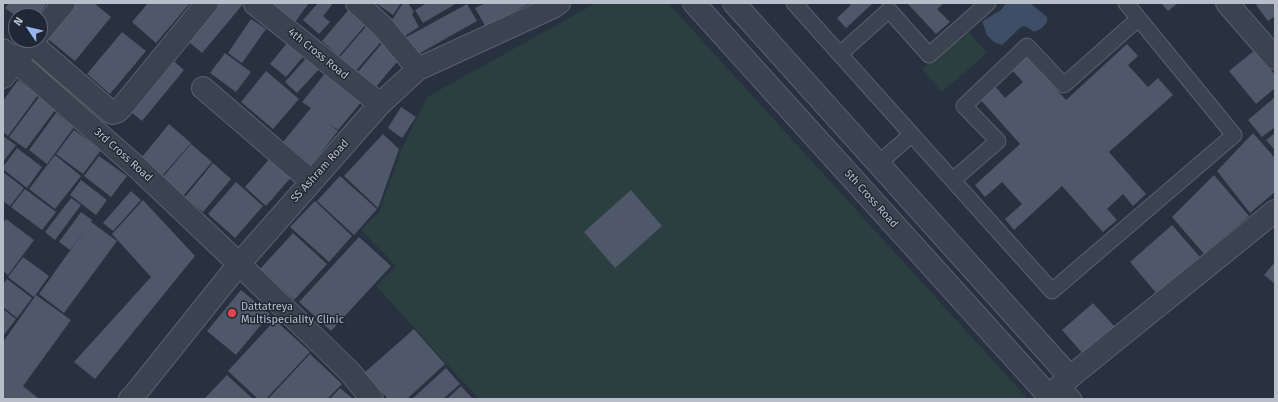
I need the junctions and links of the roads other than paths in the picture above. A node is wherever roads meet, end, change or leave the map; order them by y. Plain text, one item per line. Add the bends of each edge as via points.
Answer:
1 (64, 3) edge
2 (207, 3) edge
3 (357, 3) edge
4 (559, 3) edge
5 (694, 3) edge
6 (734, 3) edge
7 (794, 3) edge
8 (988, 3) edge
9 (1126, 3) edge
10 (1227, 3) edge
11 (255, 4) edge
12 (1138, 19) junction
13 (48, 22) edge
14 (23, 48) edge
15 (45, 48) edge
16 (840, 54) junction
17 (1275, 58) edge
18 (7, 62) edge
19 (418, 69) junction
20 (203, 88) dead end
21 (380, 104) junction
22 (911, 134) junction
23 (878, 164) junction
24 (953, 180) junction
25 (311, 181) junction
26 (858, 184) junction
27 (1275, 211) edge
28 (239, 264) junction
29 (1064, 389) edge
30 (135, 397) edge
31 (372, 399) edge

1 - 13 street
2 - 15 street via 122,107 112,113
3 - 19 street via 383,27
4 - 19 street, SS Ashram Road
5 - 26 street, 5th Cross Road
6 - 23 street
7 - 16 lane
8 - 16 lane via 929,55 889,10
9 - 12 lane
10 - 17 street
11 - 21 street, 4th Cross Road
12 - 24 lane via 1064,85 1028,46 964,106 998,141
12 - 24 lane via 1234,135 1052,291
14 - 18 street
16 - 22 lane
18 - 28 street, 3rd Cross Road via 139,169
19 - 21 street, SS Ashram Road
20 - 25 street
21 - 25 street, SS Ashram Road
22 - 23 lane
22 - 24 lane
23 - 26 street
23 - 29 street
25 - 28 street, SS Ashram Road
26 - 29 street, 5th Cross Road
27 - 29 street
28 - 30 street, SS Ashram Road
28 - 31 street, 3rd Cross Road via 350,372

